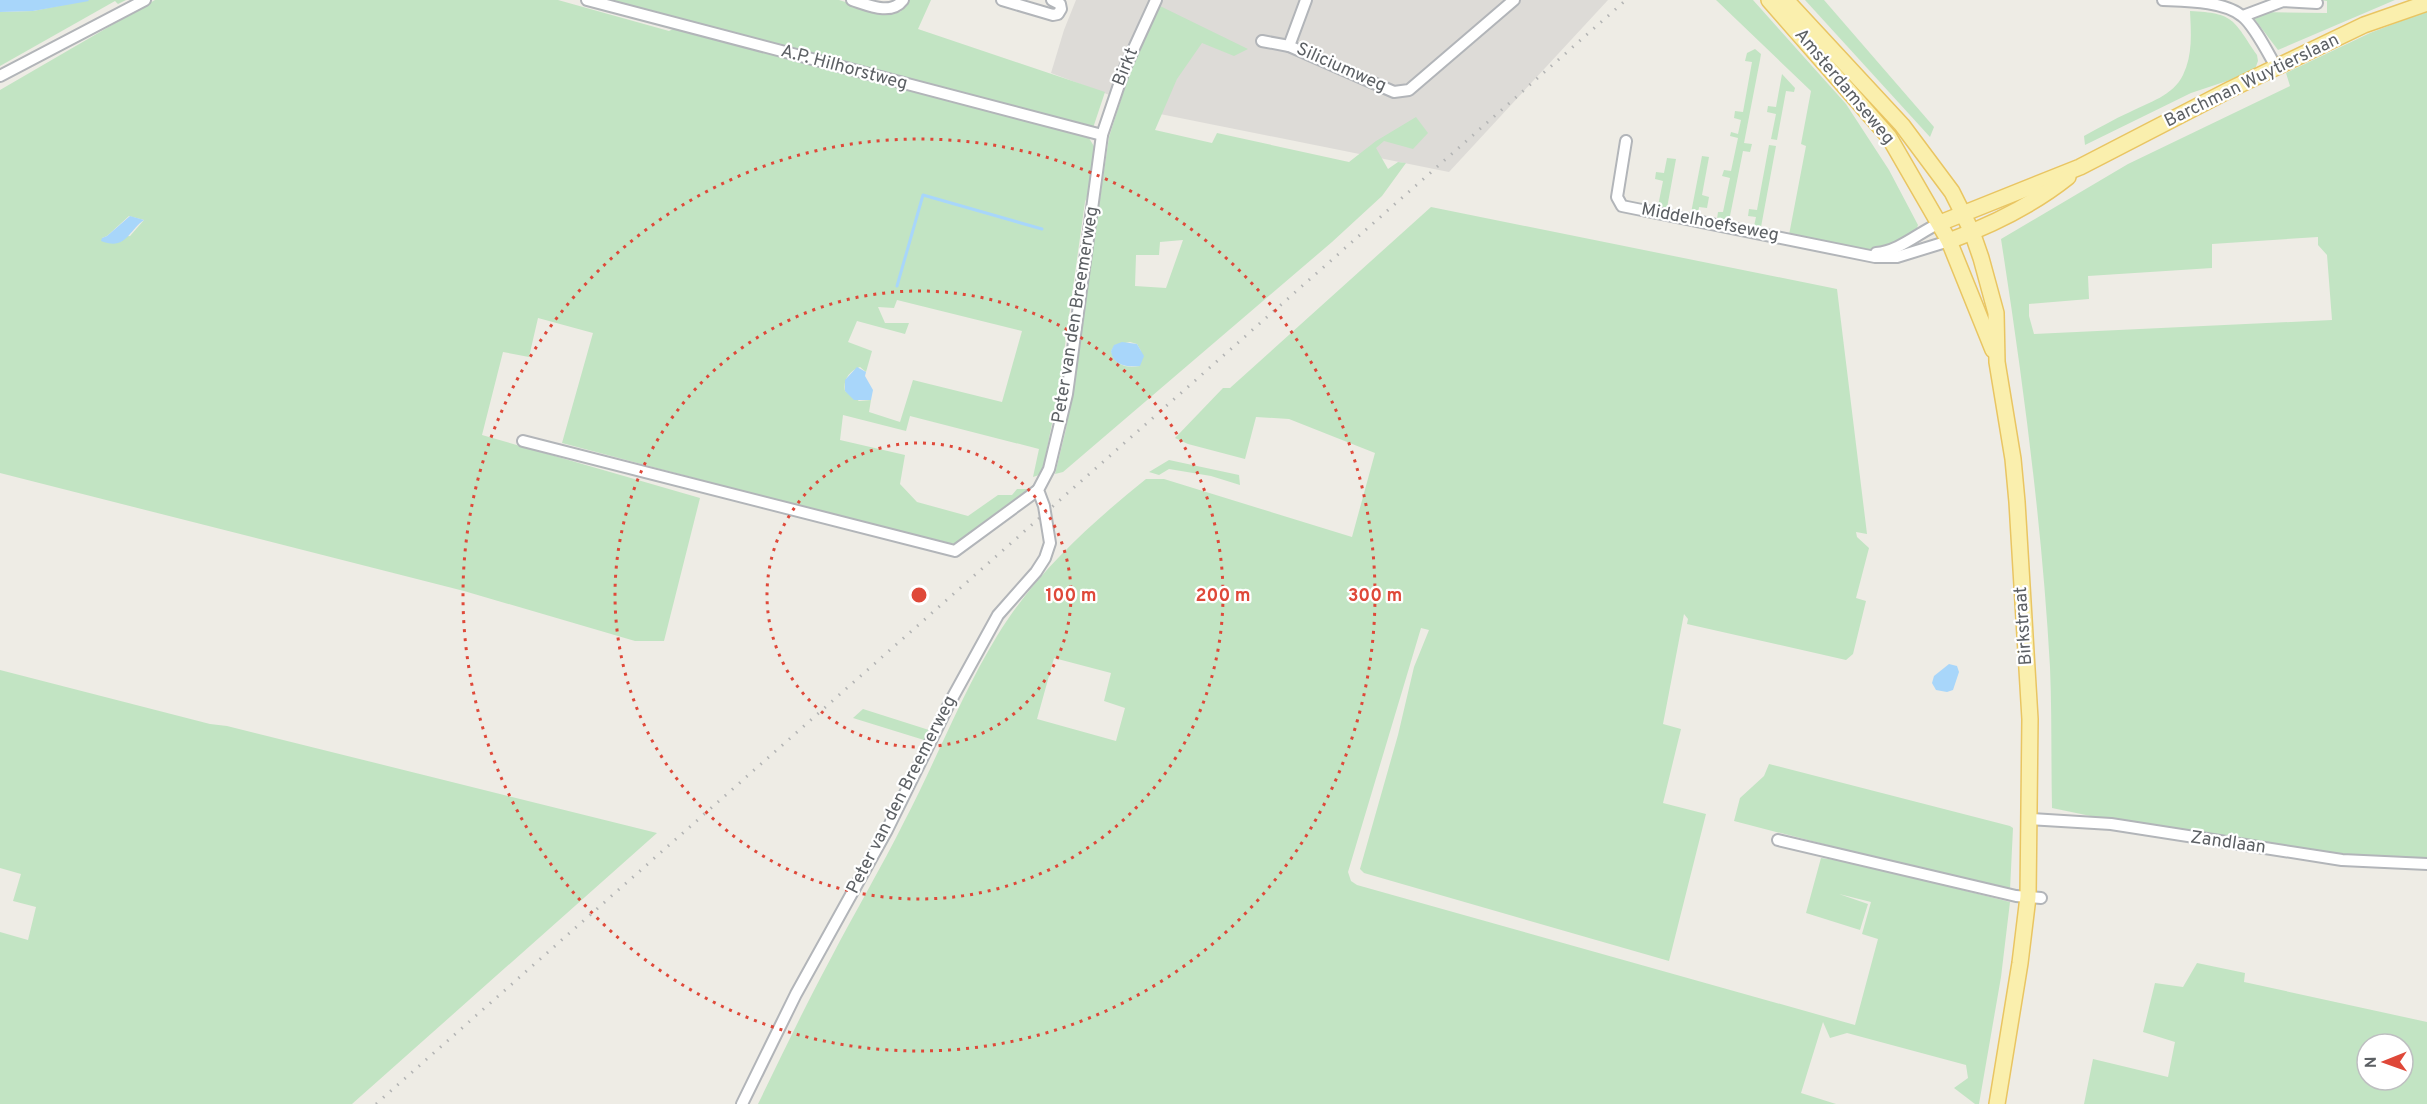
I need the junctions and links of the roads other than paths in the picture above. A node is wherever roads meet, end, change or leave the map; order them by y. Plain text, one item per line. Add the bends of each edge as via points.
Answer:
1 (145, 0) edge
2 (587, 0) edge
3 (852, 0) edge
4 (903, 0) edge
5 (1002, 0) edge
6 (1052, 0) edge
7 (1156, 0) edge
8 (1306, 0) edge
9 (1515, 0) edge
10 (1769, 0) edge
11 (1786, 0) edge
12 (2163, 0) edge
13 (2317, 3) dead end
14 (2427, 3) edge
15 (2243, 16) junction
16 (1262, 41) dead end
17 (1289, 46) junction
18 (2276, 67) junction
19 (0, 76) edge
20 (1102, 135) junction
21 (1626, 141) dead end
22 (2080, 167) junction
23 (1963, 213) junction
24 (1940, 223) junction
25 (1972, 232) junction
26 (1950, 240) junction
27 (1864, 254) junction
28 (1996, 356) junction
29 (523, 441) dead end
30 (1038, 490) junction
31 (2030, 819) junction
32 (1778, 840) dead end
33 (2427, 864) edge
34 (2034, 897) junction
35 (742, 1104) edge
36 (1997, 1104) edge

1 - 19 street
2 - 20 street, A.P. Hilhorstweg
3 - 4 street via 894,8
5 - 6 street via 1058,14 1060,4
7 - 20 street, Birkt via 1124,70
8 - 17 street, Siliciumweg
9 - 17 street, Siliciumweg via 1409,90 1394,92
10 - 24 main road, Amsterdamseweg via 1889,137
11 - 23 main road, Amsterdamseweg via 1902,125
12 - 15 street via 2202,3
13 - 15 street via 2283,1
14 - 18 main road, Barchman Wuytierslaan via 2364,25
15 - 18 street
16 - 17 street
18 - 22 main road, Barchman Wuytierslaan
20 - 30 street, Peter van den Breemerweg via 1067,394 1049,469
21 - 27 street, Middelhoefseweg via 1617,197 1622,206
22 - 23 main road, Barchman Wuytierslaan
22 - 25 main road, Barchman Wuytierslaan via 2051,191
23 - 24 main road, Barchman Wuytierslaan
23 - 25 main road, Amsterdamseweg
24 - 26 main road, Amsterdamseweg
24 - 27 street, Middelhoefseweg via 1886,252
25 - 26 main road, Barchman Wuytierslaan
25 - 28 main road, Birkstraat via 1996,313
26 - 27 street, Middelhoefseweg via 1896,257
26 - 28 main road, Birkstraat
28 - 31 main road, Birkstraat via 2017,502 2030,720
29 - 30 street, Peter van den Breemerweg via 955,550
30 - 35 street, Peter van den Breemerweg via 1050,543 1045,558 992,625 887,830 796,994
31 - 33 street, Zandlaan via 2111,824 2342,860
31 - 34 main road, Birkstraat
32 - 34 street
34 - 36 main road, Birkstraat

